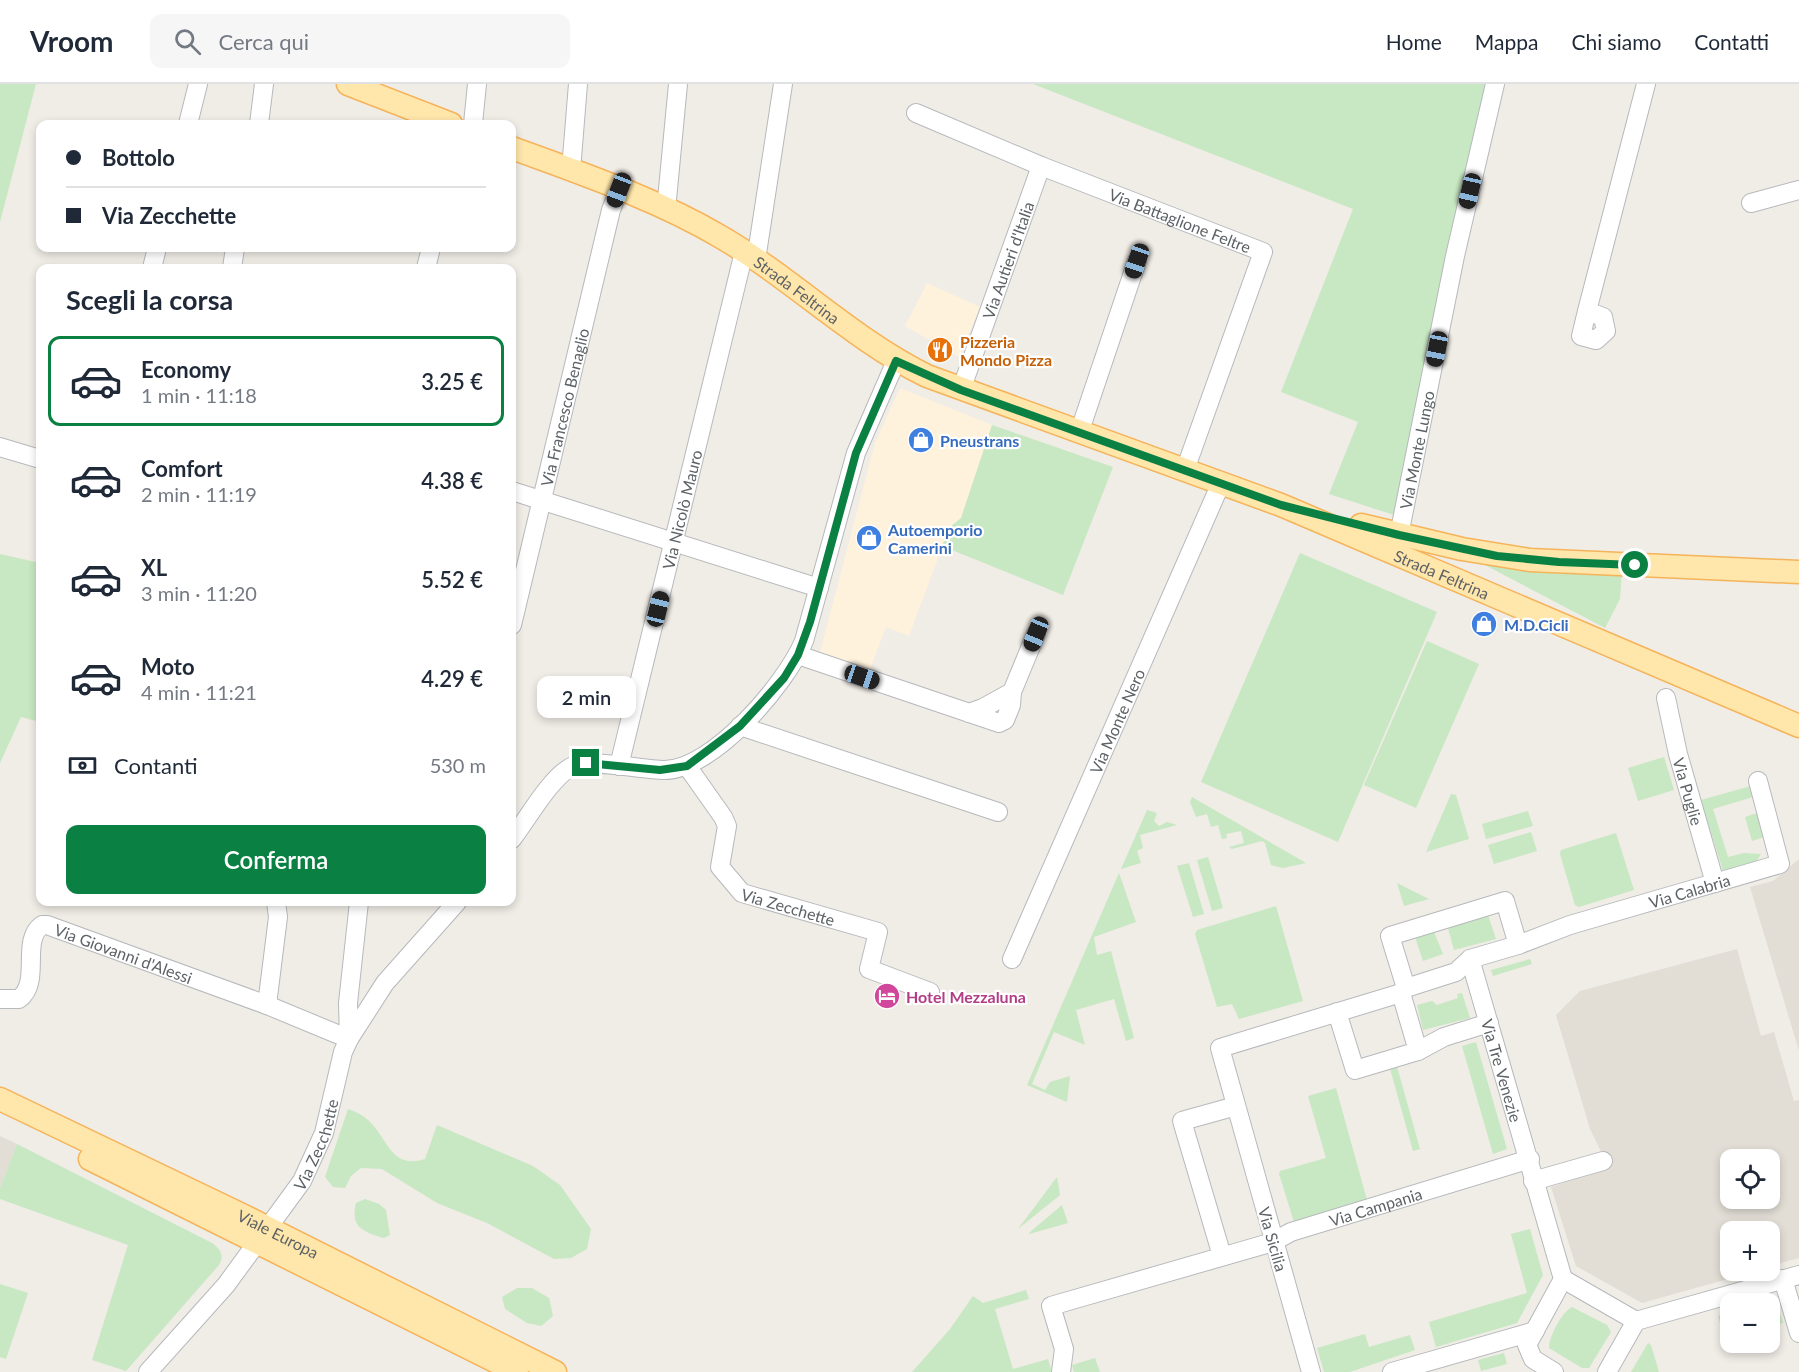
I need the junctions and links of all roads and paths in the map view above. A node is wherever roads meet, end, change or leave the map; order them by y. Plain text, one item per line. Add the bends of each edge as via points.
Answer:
1 (198, 84) edge
2 (264, 84) edge
3 (348, 84) edge
4 (477, 84) edge
5 (578, 84) edge
6 (678, 84) edge
7 (783, 84) edge
8 (1495, 84) edge
9 (1646, 84) edge
10 (915, 112) dead end
11 (190, 120) edge
12 (260, 120) edge
13 (440, 120) edge
14 (473, 120) edge
15 (516, 149) edge
16 (1041, 166) junction
17 (571, 170) junction
18 (619, 190) junction
19 (1799, 190) edge
20 (1751, 203) dead end
21 (666, 210) junction
22 (750, 256) junction
23 (1137, 261) dead end
24 (1587, 311) dead end
25 (896, 361) junction
26 (961, 390) junction
27 (1079, 433) junction
28 (0, 447) edge
29 (36, 458) edge
30 (1185, 470) junction
31 (1221, 483) junction
32 (516, 492) edge
33 (540, 500) junction
34 (1281, 505) junction
35 (1399, 535) junction
36 (675, 542) junction
37 (1799, 572) edge
38 (819, 588) junction
39 (516, 607) edge
40 (1036, 634) dead end
41 (798, 655) junction
42 (1666, 698) dead end
43 (740, 726) junction
44 (1799, 726) edge
45 (619, 766) junction
46 (687, 766) junction
47 (1758, 782) dead end
48 (998, 813) dead end
49 (516, 834) edge
50 (1715, 883) junction
51 (277, 906) edge
52 (359, 906) edge
53 (452, 906) edge
54 (1518, 945) junction
55 (1012, 959) dead end
56 (1470, 959) junction
57 (1404, 990) junction
58 (930, 992) dead end
59 (0, 999) edge
60 (267, 1005) junction
61 (1338, 1012) junction
62 (1489, 1023) junction
63 (349, 1038) junction
64 (1418, 1051) junction
65 (0, 1099) edge
66 (1236, 1106) junction
67 (0, 1115) edge
68 (1530, 1159) junction
69 (1603, 1161) dead end
70 (1533, 1181) junction
71 (263, 1236) junction
72 (1273, 1242) junction
73 (1222, 1256) junction
74 (1791, 1277) edge
75 (1563, 1279) junction
76 (1636, 1321) junction
77 (1535, 1331) junction
78 (1799, 1333) edge
79 (1542, 1370) edge
80 (148, 1372) edge
81 (517, 1372) edge
82 (555, 1372) edge
83 (1061, 1372) edge
84 (1311, 1372) edge
85 (1392, 1372) edge
86 (1607, 1372) edge

1 - 11 street
2 - 12 street
3 - 13 main road
4 - 14 street
5 - 17 street
6 - 21 street
7 - 22 street, Via Nicolò Mauro
8 - 35 street, Via Monte Lungo via 1455,256
9 - 24 street
10 - 16 street, Via Battaglione Feltre
15 - 17 main road, Strada Feltrina
16 - 26 street, Via Autieri d'Italia
16 - 30 street, Via Battaglione Feltre via 1263,252
17 - 18 main road, Strada Feltrina
18 - 21 main road, Strada Feltrina
18 - 33 street, Via Francesco Benaglio
19 - 20 street
21 - 22 main road, Strada Feltrina
22 - 25 main road, Strada Feltrina
22 - 36 street, Via Nicolò Mauro
23 - 27 street
25 - 26 main road, Strada Feltrina
25 - 38 street via 856,453
26 - 27 main road, Strada Feltrina
27 - 30 main road, Strada Feltrina
28 - 29 street
30 - 31 main road, Strada Feltrina
31 - 34 main road, Strada Feltrina
31 - 55 street, Via Monte Nero
32 - 33 street
33 - 36 street
33 - 39 street, Via Francesco Benaglio
34 - 35 main road
34 - 44 main road, Strada Feltrina
35 - 37 main road via 1530,560
36 - 38 street
36 - 45 street, Via Nicolò Mauro
38 - 41 street
40 - 41 street via 1005,720 999,723
41 - 43 street via 774,691
42 - 50 street, Via Puglie
43 - 46 street
43 - 48 street
45 - 46 street via 666,770
45 - 49 street via 586,763 569,768 557,778
46 - 58 street, Via Zecchette via 727,826 720,867 742,893 878,932 869,969
47 - 50 street, Via Calabria via 1780,864
50 - 54 street, Via Calabria via 1570,925
51 - 60 street
52 - 63 street via 348,1003
53 - 63 street, Via Zecchette via 385,983
54 - 56 street, Via Calabria
54 - 57 street via 1504,901 1390,936
56 - 57 street, Via Sicilia via 1456,972
56 - 62 street, Via Tre Venezie
57 - 61 street, Via Sicilia
57 - 64 street
59 - 60 street, Via Giovanni d'Alessi via 19,999 27,990 35,933 47,925
60 - 63 street, Via Giovanni d'Alessi
61 - 64 street via 1355,1070
61 - 66 street, Via Sicilia via 1220,1048
62 - 64 street via 1444,1037
62 - 68 street, Via Tre Venezie
63 - 71 street, Via Zecchette via 342,1052 318,1152
65 - 71 main road, Viale Europa
66 - 72 street, Via Sicilia
66 - 73 street via 1182,1121
67 - 71 main road, Viale Europa
68 - 70 street, Via Tre Venezie
68 - 72 street, Via Campania via 1291,1232
69 - 70 street
70 - 75 street, Via Tre Venezie
71 - 80 street, Via Zecchette via 226,1285
71 - 81 main road, Viale Europa
71 - 82 main road, Viale Europa
72 - 73 street, Via Campania
72 - 84 street, Via Sicilia
73 - 83 street, Via Campania via 1052,1306 1064,1349
74 - 76 street
74 - 78 street
75 - 76 street
75 - 77 street
76 - 86 street
77 - 79 street via 1527,1345
77 - 85 street

